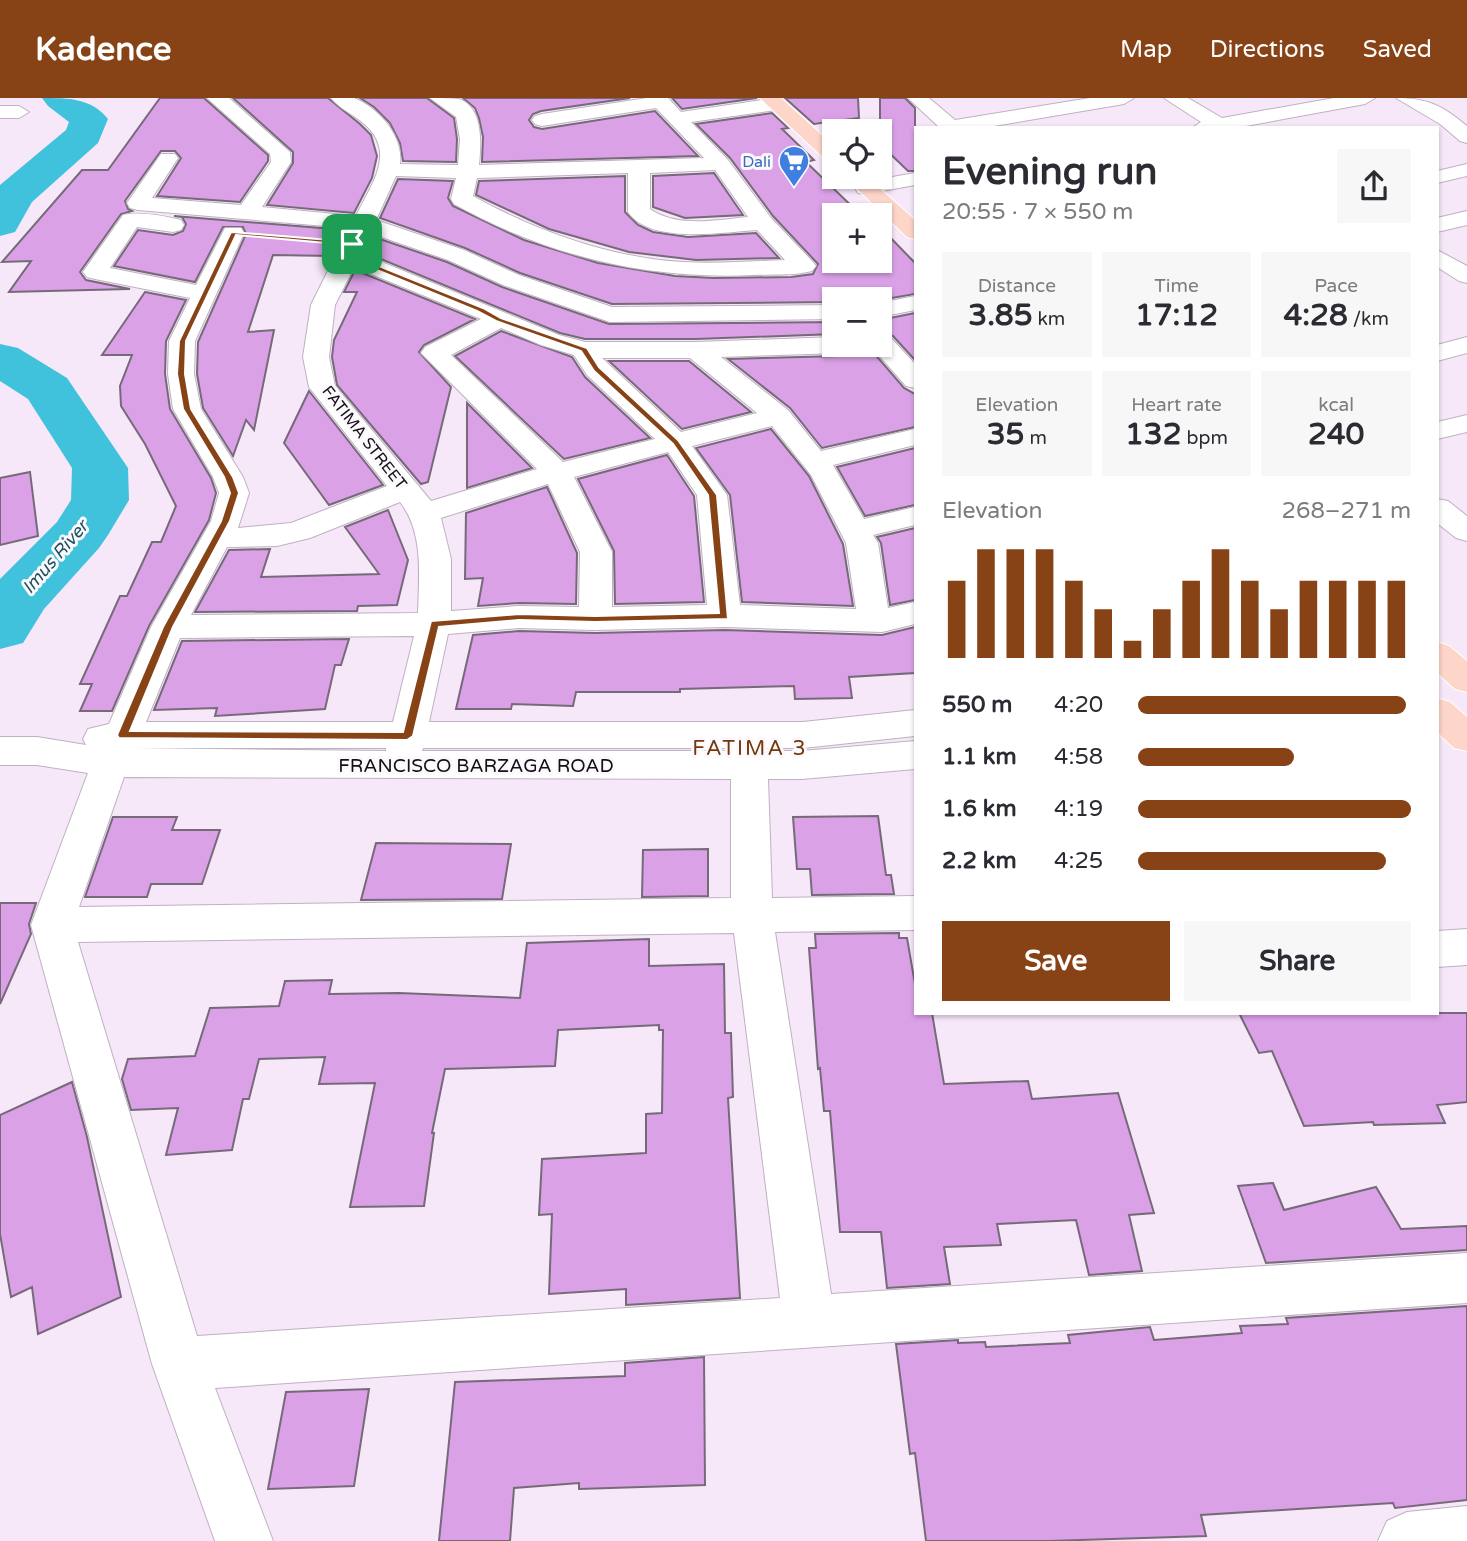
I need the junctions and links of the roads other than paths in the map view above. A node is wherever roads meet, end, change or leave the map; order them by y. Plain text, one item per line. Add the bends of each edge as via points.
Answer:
1 (217, 98) edge
2 (341, 98) edge
3 (440, 98) edge
4 (918, 98) edge
5 (1124, 98) edge
6 (1174, 98) edge
7 (1406, 98) edge
8 (1358, 99) edge
9 (659, 100) edge
10 (773, 101) edge
11 (528, 103) dead end
12 (678, 118) junction
13 (542, 120) junction
14 (951, 126) edge
15 (958, 126) edge
16 (1214, 126) edge
17 (1220, 126) edge
18 (1439, 133) edge
19 (1463, 133) edge
20 (822, 146) edge
21 (555, 152) junction
22 (168, 158) dead end
23 (721, 164) junction
24 (639, 168) junction
25 (389, 170) junction
26 (1467, 170) edge
27 (468, 172) junction
28 (1439, 177) edge
29 (868, 189) edge
30 (639, 212) junction
31 (1467, 218) edge
32 (617, 222) dead end
33 (240, 223) junction
34 (763, 223) junction
35 (1439, 225) edge
36 (914, 231) edge
37 (595, 233) dead end
38 (354, 241) junction
39 (574, 244) junction
40 (1439, 258) edge
41 (528, 270) junction
42 (1467, 276) edge
43 (1439, 283) edge
44 (206, 294) junction
45 (914, 303) edge
46 (892, 308) edge
47 (822, 313) edge
48 (499, 319) junction
49 (892, 343) edge
50 (914, 344) edge
51 (1467, 345) edge
52 (822, 346) edge
53 (584, 350) junction
54 (696, 350) junction
55 (1439, 352) edge
56 (892, 355) edge
57 (914, 379) edge
58 (778, 416) junction
59 (1467, 423) edge
60 (1439, 430) edge
61 (914, 438) edge
62 (676, 442) junction
63 (814, 461) junction
64 (558, 472) junction
65 (415, 501) junction
66 (914, 516) edge
67 (856, 530) junction
68 (217, 538) junction
69 (914, 613) edge
70 (724, 616) junction
71 (595, 619) junction
72 (874, 621) junction
73 (435, 624) junction
74 (168, 627) junction
75 (1439, 656) edge
76 (1467, 680) edge
77 (1439, 713) edge
78 (914, 723) edge
79 (1467, 738) edge
80 (116, 749) junction
81 (404, 750) junction
82 (749, 750) junction
83 (20, 751) edge
84 (914, 755) edge
85 (914, 913) edge
86 (752, 916) junction
87 (51, 925) junction
88 (1467, 1278) edge
89 (809, 1321) junction
90 (179, 1364) junction
91 (1467, 1535) edge
92 (244, 1541) edge
93 (1407, 1541) edge

1 - 33 street via 280,152 281,162
2 - 25 street, FATIMA STREET via 380,126 390,141 393,156
3 - 27 street via 461,109 468,125
4 - 14 street
5 - 15 street
6 - 16 street
7 - 19 street
8 - 17 street
9 - 12 street
9 - 13 street
10 - 12 street
10 - 20 main road
11 - 13 street
12 - 23 street
13 - 21 street
18 - 19 street
21 - 24 street
21 - 27 street
22 - 33 street via 138,203
23 - 24 street
23 - 34 street
24 - 30 street
25 - 27 street
25 - 38 street, FATIMA STREET
26 - 28 street
27 - 39 street via 463,198 489,216
29 - 36 main road
30 - 32 street
30 - 34 street via 665,227
31 - 35 street
33 - 38 street
33 - 44 street
33 - 44 street via 131,220 95,272
34 - 39 street via 804,266 683,269 635,264
37 - 39 street
38 - 41 street
38 - 48 street
38 - 65 street, FATIMA STREET via 323,305 316,357 322,387
39 - 41 street
40 - 42 street
41 - 47 street via 610,315
42 - 43 street
44 - 68 street via 183,341 181,374 187,409 234,493
45 - 46 street
48 - 53 street
48 - 64 street via 435,353
49 - 50 street
51 - 55 street
52 - 54 street
53 - 54 street
53 - 62 street via 596,369
54 - 58 street
56 - 57 street
58 - 62 street
58 - 63 street
59 - 60 street
61 - 63 street
62 - 64 street
62 - 70 street via 712,495
63 - 67 street
64 - 65 street
64 - 71 street via 596,552
65 - 68 street via 277,536
65 - 73 street, FATIMA STREET via 435,559
66 - 67 street
67 - 72 street
68 - 74 street
69 - 72 street
70 - 71 street
70 - 72 street
71 - 73 street via 519,617
73 - 74 street
73 - 81 street, FATIMA STREET
74 - 80 street
75 - 76 main road
77 - 79 main road
78 - 82 street, FRANCISCO BARZAGA ROAD via 803,735
80 - 81 street, FRANCISCO BARZAGA ROAD
80 - 83 street, FRANCISCO BARZAGA ROAD
80 - 87 street
81 - 82 street, FRANCISCO BARZAGA ROAD
82 - 84 street, FRANCISCO BARZAGA ROAD via 829,763
82 - 86 street
85 - 86 street
86 - 87 street
86 - 89 street
87 - 90 street
88 - 89 street
89 - 90 street
90 - 92 street
91 - 93 street

